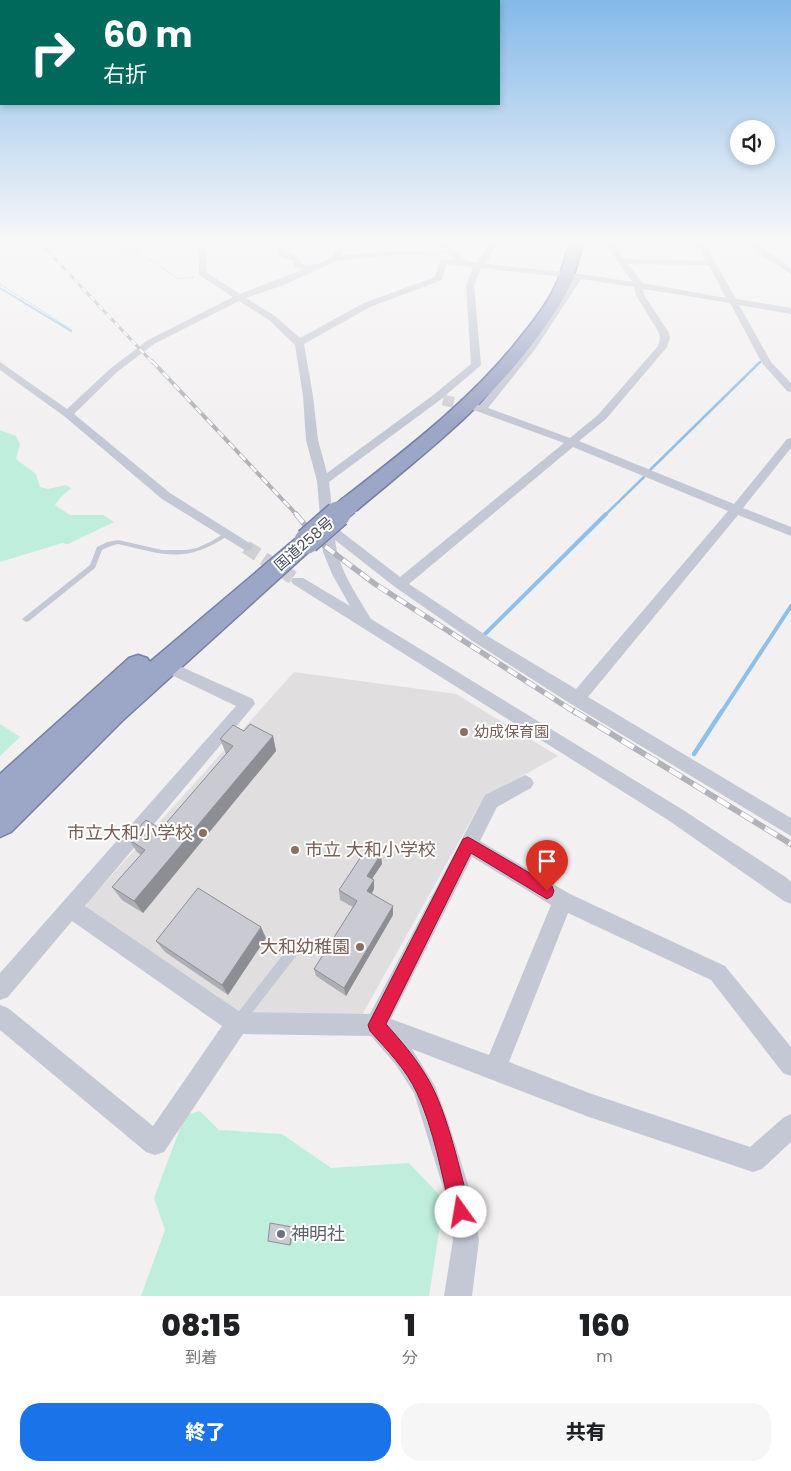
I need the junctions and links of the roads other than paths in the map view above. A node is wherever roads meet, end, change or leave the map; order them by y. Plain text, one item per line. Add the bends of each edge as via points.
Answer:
1 (227, 304) edge
2 (250, 304) edge
3 (366, 304) edge
4 (471, 304) edge
5 (551, 304) edge
6 (562, 304) edge
7 (646, 304) edge
8 (734, 304) edge
9 (749, 304) edge
10 (791, 311) edge
11 (298, 342) junction
12 (0, 365) edge
13 (791, 389) edge
14 (68, 414) junction
15 (791, 441) edge
16 (571, 442) junction
17 (323, 481) junction
18 (343, 502) joint
19 (736, 509) junction
20 (791, 532) edge
21 (227, 534) junction
22 (310, 534) junction
23 (246, 547) tunnel mouth
24 (298, 580) tunnel mouth
25 (400, 584) junction
26 (26, 619) dead end
27 (365, 622) junction
28 (164, 665) junction
29 (577, 699) junction
30 (525, 783) dead end
31 (0, 794) edge
32 (0, 822) edge
33 (791, 828) edge
34 (468, 844) junction
35 (791, 894) edge
36 (563, 901) junction
37 (70, 908) junction
38 (296, 947) dead end
39 (0, 989) edge
40 (0, 1016) edge
41 (237, 1023) junction
42 (376, 1025) junction
43 (791, 1065) edge
44 (495, 1068) junction
45 (791, 1126) edge
46 (458, 1296) edge

1 - 14 street via 151,342 114,370
2 - 11 street via 272,318
3 - 11 street
4 - 17 street via 476,365 440,399
5 - 18 highway, 国道258号 via 522,349 494,378 405,459
6 - 16 street via 508,379 479,408
7 - 16 street via 664,333 664,343 602,417
8 - 13 street via 767,363
9 - 10 street
11 - 17 street via 312,440
12 - 14 street
14 - 21 street via 166,496
15 - 19 street
16 - 19 street
16 - 25 street
17 - 22 street
18 - 22 highway, 国道258号, bridge
19 - 20 street
19 - 29 street
21 - 23 street
21 - 26 lane via 200,550 172,554 118,542 109,544 99,549 93,566
22 - 25 street
22 - 27 street via 330,552
22 - 28 highway, 国道258号
22 - 31 highway, 国道258号 via 212,600
24 - 27 street
25 - 29 street
27 - 35 street via 674,814
28 - 32 highway, 国道258号 via 35,785
28 - 37 street via 247,704
29 - 33 street
30 - 34 street via 491,801
34 - 36 street
34 - 42 street
36 - 43 street via 718,973
36 - 44 street
37 - 39 street
37 - 41 street
38 - 41 lane
40 - 41 street via 154,1143
41 - 42 street
42 - 44 street
42 - 46 street via 423,1086 459,1197 466,1240
44 - 45 street via 589,1105 753,1160

